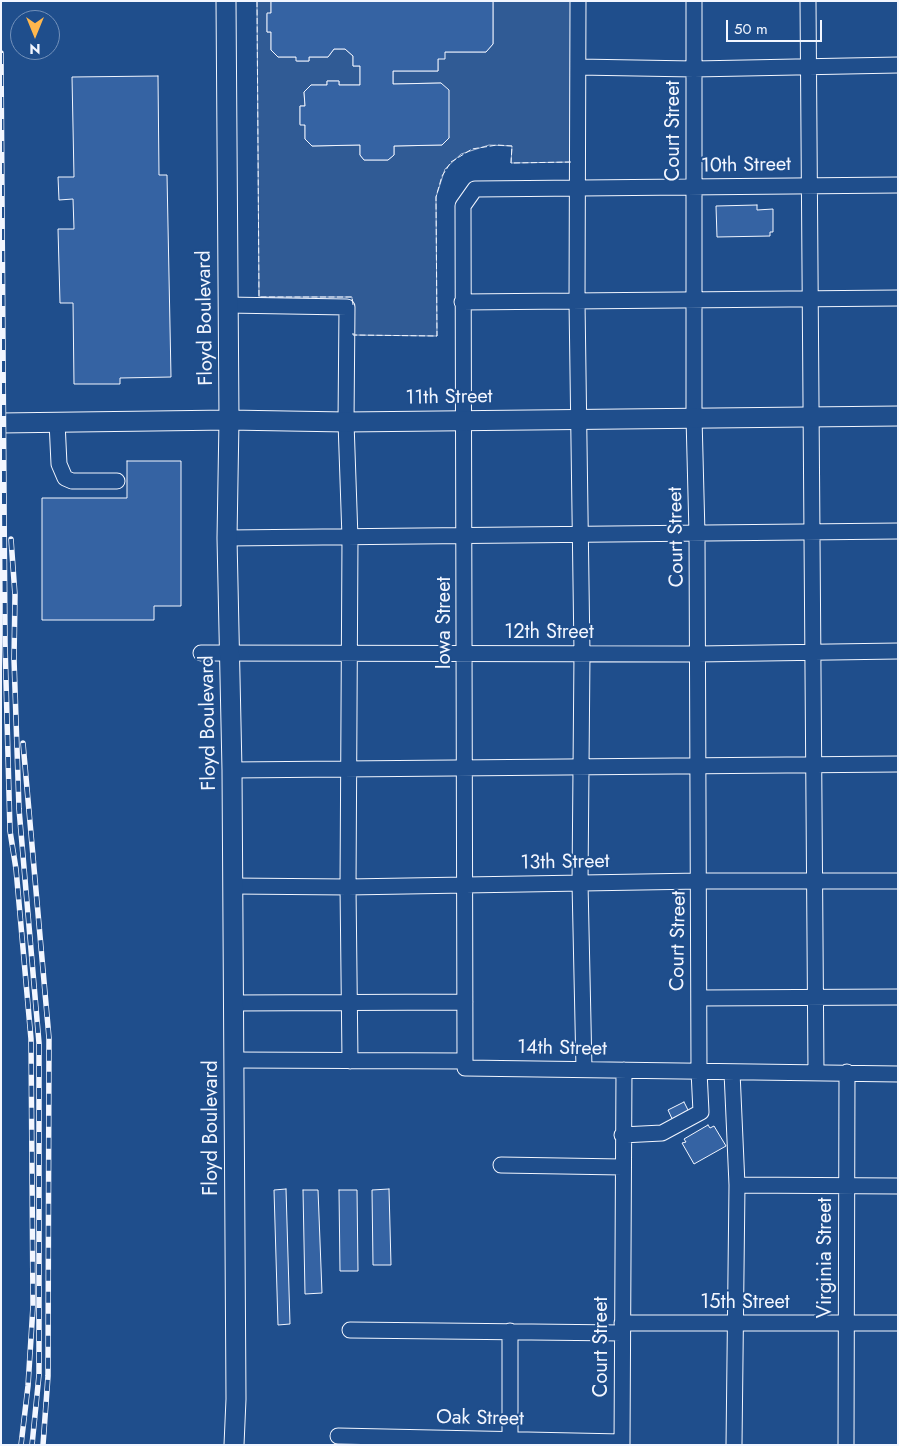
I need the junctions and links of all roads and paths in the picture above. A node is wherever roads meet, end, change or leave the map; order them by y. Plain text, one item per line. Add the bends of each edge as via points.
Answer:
1 (226, 1) edge
2 (578, 1) edge
3 (694, 1) edge
4 (808, 1) edge
5 (898, 64) edge
6 (808, 66) junction
7 (578, 67) junction
8 (694, 68) junction
9 (898, 185) edge
10 (809, 186) junction
11 (693, 187) junction
12 (577, 188) junction
13 (475, 189) joint
14 (898, 298) edge
15 (809, 300) junction
16 (694, 301) junction
17 (462, 302) junction
18 (577, 302) junction
19 (227, 305) junction
20 (898, 416) edge
21 (694, 417) junction
22 (811, 417) junction
23 (578, 419) junction
24 (230, 420) junction
25 (462, 421) junction
26 (57, 422) junction
27 (346, 422) junction
28 (1, 423) edge
29 (117, 481) dead end
30 (898, 531) edge
31 (812, 532) junction
32 (579, 534) junction
33 (697, 534) junction
34 (227, 538) junction
35 (350, 538) junction
36 (465, 538) junction
37 (898, 651) edge
38 (230, 652) junction
39 (348, 652) junction
40 (465, 652) junction
41 (813, 652) junction
42 (201, 653) dead end
43 (582, 653) junction
44 (698, 654) junction
45 (699, 764) junction
46 (898, 764) edge
47 (814, 766) junction
48 (465, 768) junction
49 (581, 768) junction
50 (232, 770) junction
51 (348, 770) junction
52 (700, 880) junction
53 (898, 881) edge
54 (814, 882) junction
55 (580, 883) junction
56 (465, 884) junction
57 (232, 886) junction
58 (348, 887) junction
59 (816, 997) junction
60 (898, 997) edge
61 (699, 998) junction
62 (349, 1002) junction
63 (465, 1002) junction
64 (234, 1003) junction
65 (234, 1060) junction
66 (350, 1061) junction
67 (465, 1061) junction
68 (584, 1069) junction
69 (624, 1070) junction
70 (699, 1071) junction
71 (732, 1072) junction
72 (816, 1072) junction
73 (847, 1072) junction
74 (898, 1074) edge
75 (622, 1135) junction
76 (501, 1165) dead end
77 (622, 1167) junction
78 (738, 1185) junction
79 (846, 1185) junction
80 (898, 1186) edge
81 (846, 1323) junction
82 (898, 1323) edge
83 (734, 1324) junction
84 (622, 1328) junction
85 (350, 1330) dead end
86 (510, 1331) junction
87 (338, 1436) dead end
88 (510, 1440) junction
89 (622, 1444) edge
90 (234, 1445) edge
91 (734, 1445) edge
92 (846, 1445) edge

1 - 19 main road, Floyd Boulevard
2 - 7 street
3 - 8 street, Court Street
4 - 6 street
5 - 6 street
6 - 8 street
6 - 10 street
7 - 8 street
7 - 12 street
8 - 11 street, Court Street
9 - 10 street, 10th Street
10 - 11 street, 10th Street
10 - 15 street
11 - 12 street, 10th Street
11 - 16 street, Court Street
12 - 13 street, 10th Street
12 - 18 street
13 - 17 street, Iowa Street via 462,206
14 - 15 street
15 - 16 street
15 - 22 street
16 - 18 street
16 - 21 street, Court Street
17 - 18 street
17 - 25 street, Iowa Street
18 - 23 street
19 - 24 main road, Floyd Boulevard
19 - 27 street via 347,307
20 - 22 main road, 11th Street
21 - 22 main road, 11th Street
21 - 23 main road, 11th Street
21 - 33 street, Court Street
22 - 31 street
23 - 25 main road, 11th Street
23 - 32 street
24 - 26 main road, 11th Street
24 - 27 main road, 11th Street
24 - 34 main road, Floyd Boulevard
25 - 27 main road, 11th Street
25 - 36 street, Iowa Street
26 - 28 main road, 11th Street
26 - 29 street via 59,464 64,478 72,481
27 - 35 street
30 - 31 street
31 - 33 street
31 - 41 street
32 - 33 street
32 - 36 street
32 - 43 street
33 - 44 street, Court Street
34 - 35 street
34 - 38 main road, Floyd Boulevard
35 - 36 street
35 - 39 street
36 - 40 street, Iowa Street
37 - 41 street, 12th Street
38 - 39 street, 12th Street
38 - 42 street, 12th Street
38 - 50 main road, Floyd Boulevard
39 - 40 street, 12th Street
39 - 51 street
40 - 43 street, 12th Street
40 - 48 street, Iowa Street
41 - 44 street, 12th Street
41 - 47 street
43 - 44 street, 12th Street
43 - 49 street
44 - 45 street, Court Street
45 - 47 street
45 - 49 street
45 - 52 street, Court Street
46 - 47 street
47 - 54 street
48 - 49 street
48 - 51 street
48 - 56 street, Iowa Street
49 - 55 street
50 - 51 street
50 - 57 main road, Floyd Boulevard
51 - 58 street
52 - 54 street, 13th Street
52 - 55 street, 13th Street
52 - 61 street, Court Street
53 - 54 street, 13th Street
54 - 59 street
55 - 56 street, 13th Street
55 - 68 street
56 - 58 street, 13th Street
56 - 63 street, Iowa Street
57 - 58 street, 13th Street
57 - 64 main road, Floyd Boulevard
58 - 62 street
59 - 60 street
59 - 61 street
59 - 72 street
61 - 70 street, Court Street
62 - 63 street
62 - 64 street
62 - 66 street
63 - 67 street, Iowa Street
64 - 65 main road, Floyd Boulevard
65 - 66 street, 14th Street
65 - 90 main road, Floyd Boulevard
66 - 67 street, 14th Street
67 - 68 street, 14th Street via 465,1068
68 - 69 street, 14th Street
69 - 70 street, 14th Street
69 - 75 street, Court Street
70 - 71 street, 14th Street
70 - 75 street, Court Street via 701,1112 662,1134
71 - 72 street, 14th Street
71 - 78 street
72 - 73 street, 14th Street
73 - 74 street, 14th Street
73 - 79 street, Virginia Street
75 - 77 street, Court Street
76 - 77 street
77 - 84 street, Court Street
78 - 79 street
78 - 83 street
79 - 80 street
79 - 81 street, Virginia Street
81 - 82 street, 15th Street
81 - 83 street, 15th Street
81 - 92 street, Virginia Street
83 - 84 street, 15th Street
83 - 91 street
84 - 86 street, 15th Street
84 - 89 street, Court Street
85 - 86 street, 15th Street
86 - 88 street
87 - 88 street, Oak Street
88 - 89 street, Oak Street

